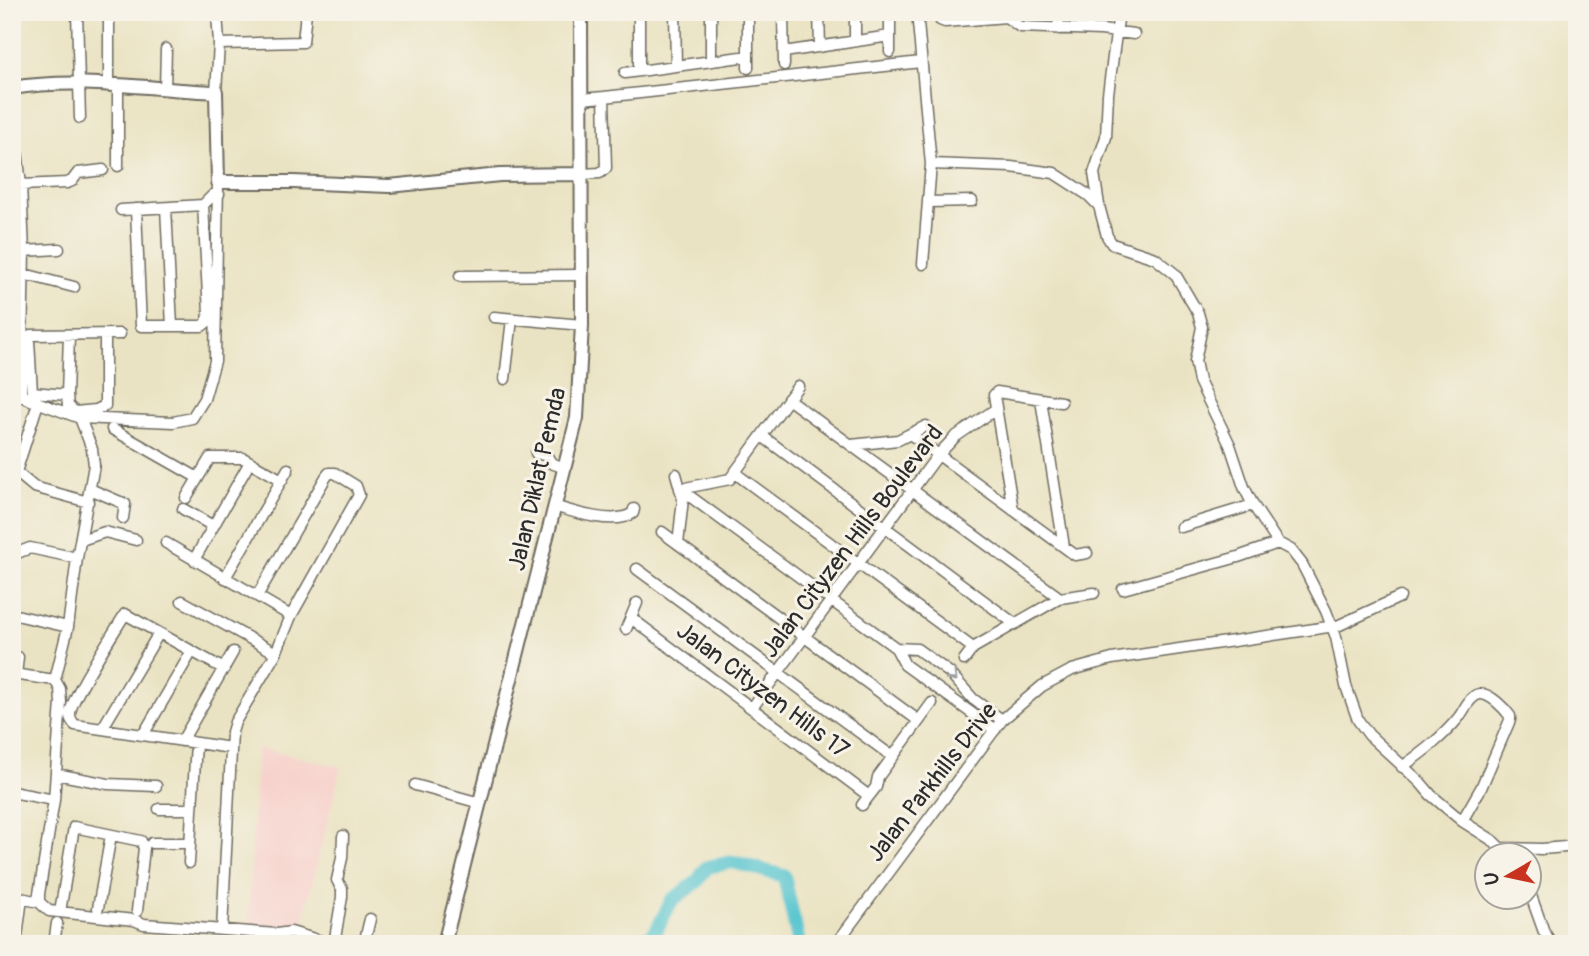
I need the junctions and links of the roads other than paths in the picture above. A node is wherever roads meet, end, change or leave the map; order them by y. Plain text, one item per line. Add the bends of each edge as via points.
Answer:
1 (77, 12) edge
2 (109, 12) edge
3 (217, 12) edge
4 (306, 12) edge
5 (581, 12) edge
6 (639, 12) edge
7 (675, 12) edge
8 (711, 12) edge
9 (748, 12) edge
10 (783, 12) edge
11 (820, 12) edge
12 (855, 12) edge
13 (890, 12) edge
14 (917, 12) edge
15 (937, 12) edge
16 (1058, 12) edge
17 (1119, 12) edge
18 (1059, 29) junction
19 (1116, 32) junction
20 (1133, 34) dead end
21 (890, 36) junction
22 (855, 41) junction
23 (219, 44) junction
24 (820, 46) junction
25 (166, 49) dead end
26 (784, 52) junction
27 (890, 52) dead end
28 (748, 56) junction
29 (711, 61) junction
30 (921, 62) junction
31 (676, 65) junction
32 (783, 65) dead end
33 (748, 68) dead end
34 (639, 71) junction
35 (625, 72) dead end
36 (79, 85) junction
37 (113, 86) junction
38 (12, 88) edge
39 (165, 89) junction
40 (216, 92) junction
41 (604, 97) junction
42 (581, 99) junction
43 (12, 108) edge
44 (80, 118) dead end
45 (931, 164) junction
46 (118, 166) dead end
47 (103, 170) dead end
48 (582, 174) junction
49 (21, 185) junction
50 (219, 188) junction
51 (972, 201) dead end
52 (929, 202) junction
53 (203, 205) junction
54 (1099, 206) junction
55 (166, 208) junction
56 (136, 209) junction
57 (121, 210) dead end
58 (20, 246) edge
59 (60, 249) dead end
60 (923, 264) dead end
61 (24, 274) junction
62 (582, 275) junction
63 (460, 276) dead end
64 (74, 287) dead end
65 (494, 317) dead end
66 (512, 319) junction
67 (172, 326) junction
68 (582, 326) junction
69 (120, 334) dead end
70 (69, 335) junction
71 (105, 335) junction
72 (505, 379) dead end
73 (798, 386) dead end
74 (66, 395) junction
75 (26, 396) edge
76 (788, 399) junction
77 (1041, 400) junction
78 (1061, 402) dead end
79 (996, 409) junction
80 (80, 418) junction
81 (926, 426) dead end
82 (112, 429) dead end
83 (909, 434) junction
84 (762, 436) junction
85 (851, 445) junction
86 (536, 453) dead end
87 (938, 456) junction
88 (250, 461) junction
89 (565, 468) junction
90 (288, 469) dead end
91 (14, 472) edge
92 (735, 473) junction
93 (676, 474) dead end
94 (198, 478) junction
95 (282, 480) junction
96 (90, 489) junction
97 (680, 489) junction
98 (913, 490) junction
99 (186, 498) dead end
100 (88, 502) junction
101 (1253, 505) junction
102 (554, 506) junction
103 (183, 509) dead end
104 (634, 509) dead end
105 (1013, 510) junction
106 (123, 519) dead end
107 (213, 526) junction
108 (885, 527) junction
109 (1181, 527) dead end
110 (662, 532) dead end
111 (80, 540) junction
112 (136, 540) dead end
113 (166, 543) dead end
114 (1278, 543) junction
115 (678, 544) junction
116 (1064, 547) junction
117 (1087, 554) dead end
118 (12, 555) edge
119 (77, 558) junction
120 (194, 560) junction
121 (858, 564) junction
122 (637, 569) dead end
123 (225, 578) junction
124 (1123, 589) dead end
125 (1094, 593) dead end
126 (257, 596) junction
127 (1400, 597) dead end
128 (1060, 598) junction
129 (831, 600) junction
130 (183, 601) dead end
131 (638, 603) dead end
132 (12, 614) edge
133 (291, 616) junction
134 (1015, 624) junction
135 (1331, 627) junction
136 (68, 628) junction
137 (159, 633) junction
138 (804, 637) junction
139 (896, 648) junction
140 (972, 648) junction
141 (192, 651) junction
142 (233, 652) dead end
143 (276, 653) junction
144 (12, 656) edge
145 (964, 660) dead end
146 (223, 669) junction
147 (778, 672) junction
148 (14, 674) edge
149 (55, 680) junction
150 (932, 703) dead end
151 (752, 708) junction
152 (1002, 720) junction
153 (919, 721) junction
154 (102, 729) junction
155 (995, 730) junction
156 (143, 735) junction
157 (182, 741) junction
158 (196, 743) junction
159 (231, 748) junction
160 (893, 757) junction
161 (1402, 767) junction
162 (56, 774) junction
163 (415, 785) dead end
164 (156, 786) dead end
165 (12, 792) edge
166 (869, 796) junction
167 (54, 800) junction
168 (480, 803) junction
169 (862, 805) dead end
170 (159, 808) dead end
171 (192, 809) junction
172 (1462, 821) junction
173 (111, 835) junction
174 (343, 836) dead end
175 (1491, 841) edge
176 (152, 843) dead end
177 (190, 843) junction
178 (1577, 846) edge
179 (1544, 849) edge
180 (189, 863) dead end
181 (17, 899) edge
182 (39, 902) junction
183 (98, 908) dead end
184 (137, 911) dead end
185 (1536, 911) edge
186 (60, 912) junction
187 (370, 919) dead end
188 (57, 923) dead end
189 (222, 930) junction
190 (308, 941) edge
191 (16, 944) edge
192 (54, 944) edge
193 (333, 944) edge
194 (364, 944) edge
195 (444, 944) edge
196 (836, 944) edge
197 (1552, 944) edge

1 - 36 street
2 - 37 street
3 - 23 street
4 - 23 street via 303,43
5 - 42 street, Jalan Diklat Pemda
6 - 34 street
7 - 31 street
8 - 29 street
9 - 28 street
10 - 26 street
11 - 24 street
12 - 22 street
13 - 21 street
14 - 30 street
15 - 18 street via 945,22 1006,17 1018,27
16 - 18 street
17 - 19 street
18 - 19 street
19 - 20 street
19 - 54 street via 1106,137 1094,173
21 - 22 street
21 - 27 street
22 - 24 street
23 - 40 street
24 - 26 street
25 - 39 street
26 - 32 street
28 - 29 street
28 - 33 street
29 - 31 street
30 - 41 street
30 - 45 street
31 - 34 street
34 - 35 street
36 - 37 street
36 - 38 street
36 - 44 street
37 - 39 street
37 - 46 street
39 - 40 street
40 - 50 street
41 - 42 street
41 - 48 street via 606,168
42 - 48 street, Jalan Diklat Pemda
43 - 49 street
45 - 52 street
45 - 54 street via 1054,173
47 - 49 street via 78,173 67,183
48 - 50 street via 500,175 389,186 293,182
48 - 62 street, Jalan Diklat Pemda
49 - 58 street
50 - 53 street
50 - 80 street via 215,360 204,399 192,418 173,422
51 - 52 street
52 - 60 street
53 - 55 street
53 - 67 street via 207,322
54 - 101 street via 1112,244 1167,266 1198,313 1202,327 1195,360 1199,381
55 - 56 street
55 - 67 street
56 - 57 street
56 - 67 street via 140,325
58 - 59 street
58 - 61 street
61 - 64 street
61 - 75 street
62 - 63 street
62 - 68 street, Jalan Diklat Pemda
65 - 66 street
66 - 68 street
66 - 72 street
68 - 89 street, Jalan Diklat Pemda via 577,418
69 - 71 street
70 - 71 street
70 - 74 street
70 - 75 street via 30,336 31,389
71 - 74 street via 105,406 75,412
73 - 76 street
74 - 75 street
75 - 80 street
75 - 91 street
76 - 84 street
76 - 85 street
77 - 78 street
77 - 79 street via 998,392 994,395
77 - 116 street
79 - 87 street, Jalan Cityzen Hills Boulevard via 955,437
79 - 105 street
80 - 96 street via 94,457
81 - 83 street
82 - 94 street
83 - 85 street via 898,440
83 - 87 street
84 - 92 street
84 - 108 street
85 - 98 street
86 - 89 street
87 - 98 street, Jalan Cityzen Hills Boulevard
87 - 105 street
88 - 94 street via 210,458
88 - 95 street
88 - 107 street
89 - 102 street, Jalan Diklat Pemda
90 - 95 street
91 - 100 street via 34,487
92 - 97 street via 730,479
92 - 121 street
93 - 97 street
94 - 99 street
95 - 123 street
96 - 100 street
96 - 106 street via 125,504
97 - 115 street
97 - 129 street
98 - 108 street, Jalan Cityzen Hills Boulevard
98 - 128 street
100 - 111 street
101 - 109 street
101 - 114 street
102 - 104 street via 612,518 631,516
102 - 168 street, Jalan Diklat Pemda
103 - 107 street
105 - 116 street
107 - 120 street
108 - 121 street, Jalan Cityzen Hills Boulevard
108 - 134 street
110 - 115 street
111 - 112 street via 105,532
111 - 119 street
113 - 120 street
114 - 124 street
114 - 135 street via 1302,564
115 - 138 street
116 - 117 street via 1075,555
118 - 119 street via 30,548
119 - 136 street
120 - 123 street
121 - 129 street, Jalan Cityzen Hills Boulevard
121 - 140 street
122 - 147 street
123 - 126 street
125 - 128 street
126 - 133 street
126 - 133 street via 326,477 335,473 356,486 359,495
127 - 135 street, Jalan Parkhills Drive
128 - 134 street
129 - 138 street, Jalan Cityzen Hills Boulevard
129 - 139 street
130 - 143 street
131 - 151 street, Jalan Cityzen Hills 17 via 629,624
132 - 136 street
133 - 143 street
134 - 140 street
135 - 152 street, Jalan Parkhills Drive via 1112,659 1072,670 1042,686
135 - 161 street via 1358,720
136 - 149 street
137 - 141 street
137 - 154 street
137 - 154 street via 125,614 69,713 75,725
138 - 147 street, Jalan Cityzen Hills Boulevard
138 - 153 street
139 -> 152 street via 917,649
139 - 155 street via 905,665
140 - 145 street
141 - 146 street
141 - 156 street
142 - 146 street
143 - 159 street via 235,722
144 - 148 street via 19,660
146 - 157 street
147 - 151 street, Jalan Cityzen Hills Boulevard
147 - 160 street
148 - 149 street
149 - 162 street via 61,702
150 - 153 street
151 - 166 street, Jalan Cityzen Hills 17
152 - 155 street, Jalan Parkhills Drive
153 - 160 street
154 - 156 street
155 - 196 street, Jalan Parkhills Drive
156 - 157 street
157 - 158 street
158 - 159 street
158 - 171 street
159 - 189 street
160 - 166 street
161 - 172 street
161 - 172 street via 1446,733 1479,694 1506,711 1510,720
162 - 164 street via 108,784
162 - 167 street
163 - 168 street
165 - 167 street
166 - 169 street
167 - 182 street
168 - 195 street, Jalan Diklat Pemda
170 - 171 street
171 - 177 street
172 - 175 street
173 - 183 street
173 - 184 street via 144,845
173 - 186 street via 74,827
174 - 193 street via 337,880 342,897
176 - 177 street
177 - 180 street
178 - 179 street
181 - 182 street
181 - 191 street
182 - 186 street via 48,911
185 - 197 street
186 - 189 street
187 - 194 street
188 - 192 street
189 - 190 street via 291,932
190 - 193 street

